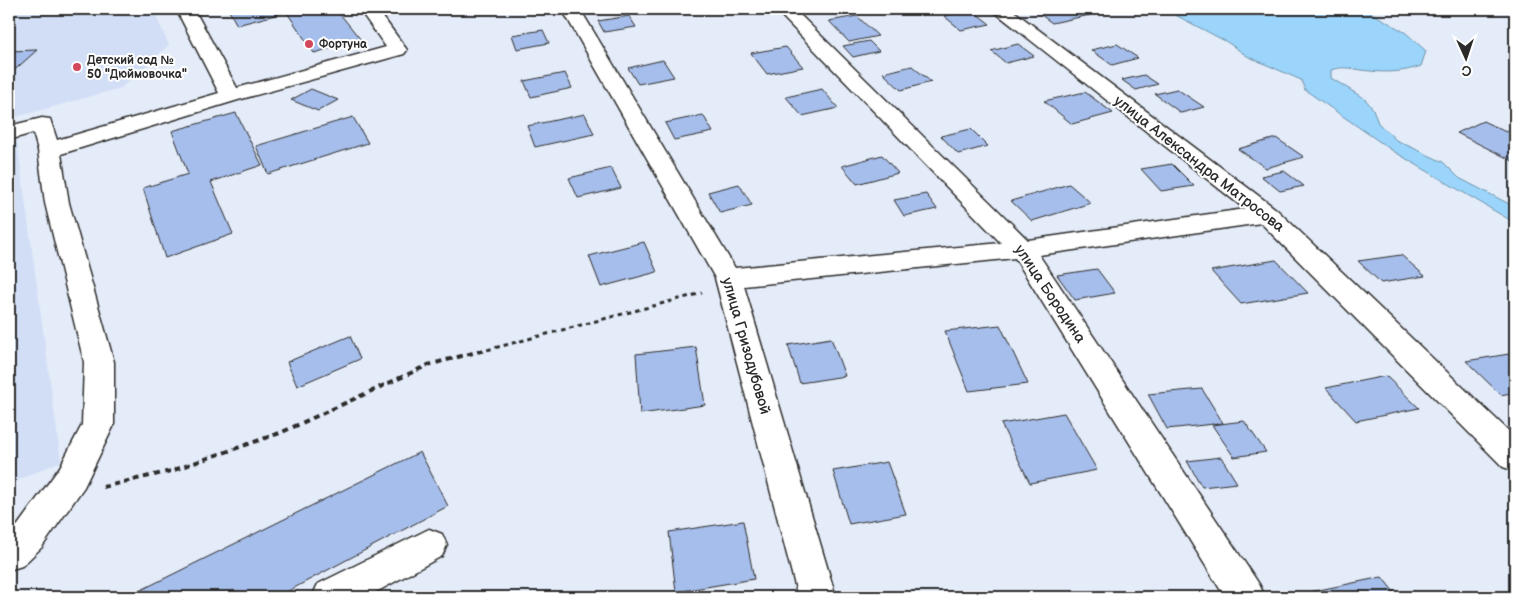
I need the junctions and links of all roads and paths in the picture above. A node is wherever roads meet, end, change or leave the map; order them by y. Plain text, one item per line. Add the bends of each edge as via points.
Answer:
1 (185, 9) edge
2 (368, 9) edge
3 (571, 9) edge
4 (784, 9) edge
5 (1000, 9) edge
6 (231, 96) junction
7 (9, 133) edge
8 (49, 150) junction
9 (1267, 214) junction
10 (1022, 249) junction
11 (728, 278) junction
12 (1515, 457) edge
13 (57, 498) junction
14 (429, 545) dead end
15 (9, 554) edge
16 (331, 597) edge
17 (817, 597) edge
18 (1246, 597) edge

1 - 6 street
2 - 6 street via 397,50
3 - 11 street, улица Гризодубовой
4 - 10 street, улица Бородина
5 - 9 street, улица Александра Матросова
6 - 8 street
7 - 8 street via 42,124
8 - 13 street via 57,202 99,362 98,425 72,477
9 - 10 street
9 - 12 street, улица Александра Матросова
10 - 11 street
10 - 18 street, улица Бородина
11 - 13 path via 698,295 428,365 280,433 171,471
11 - 17 street, улица Гризодубовой
13 - 15 street via 30,536
14 - 16 street

